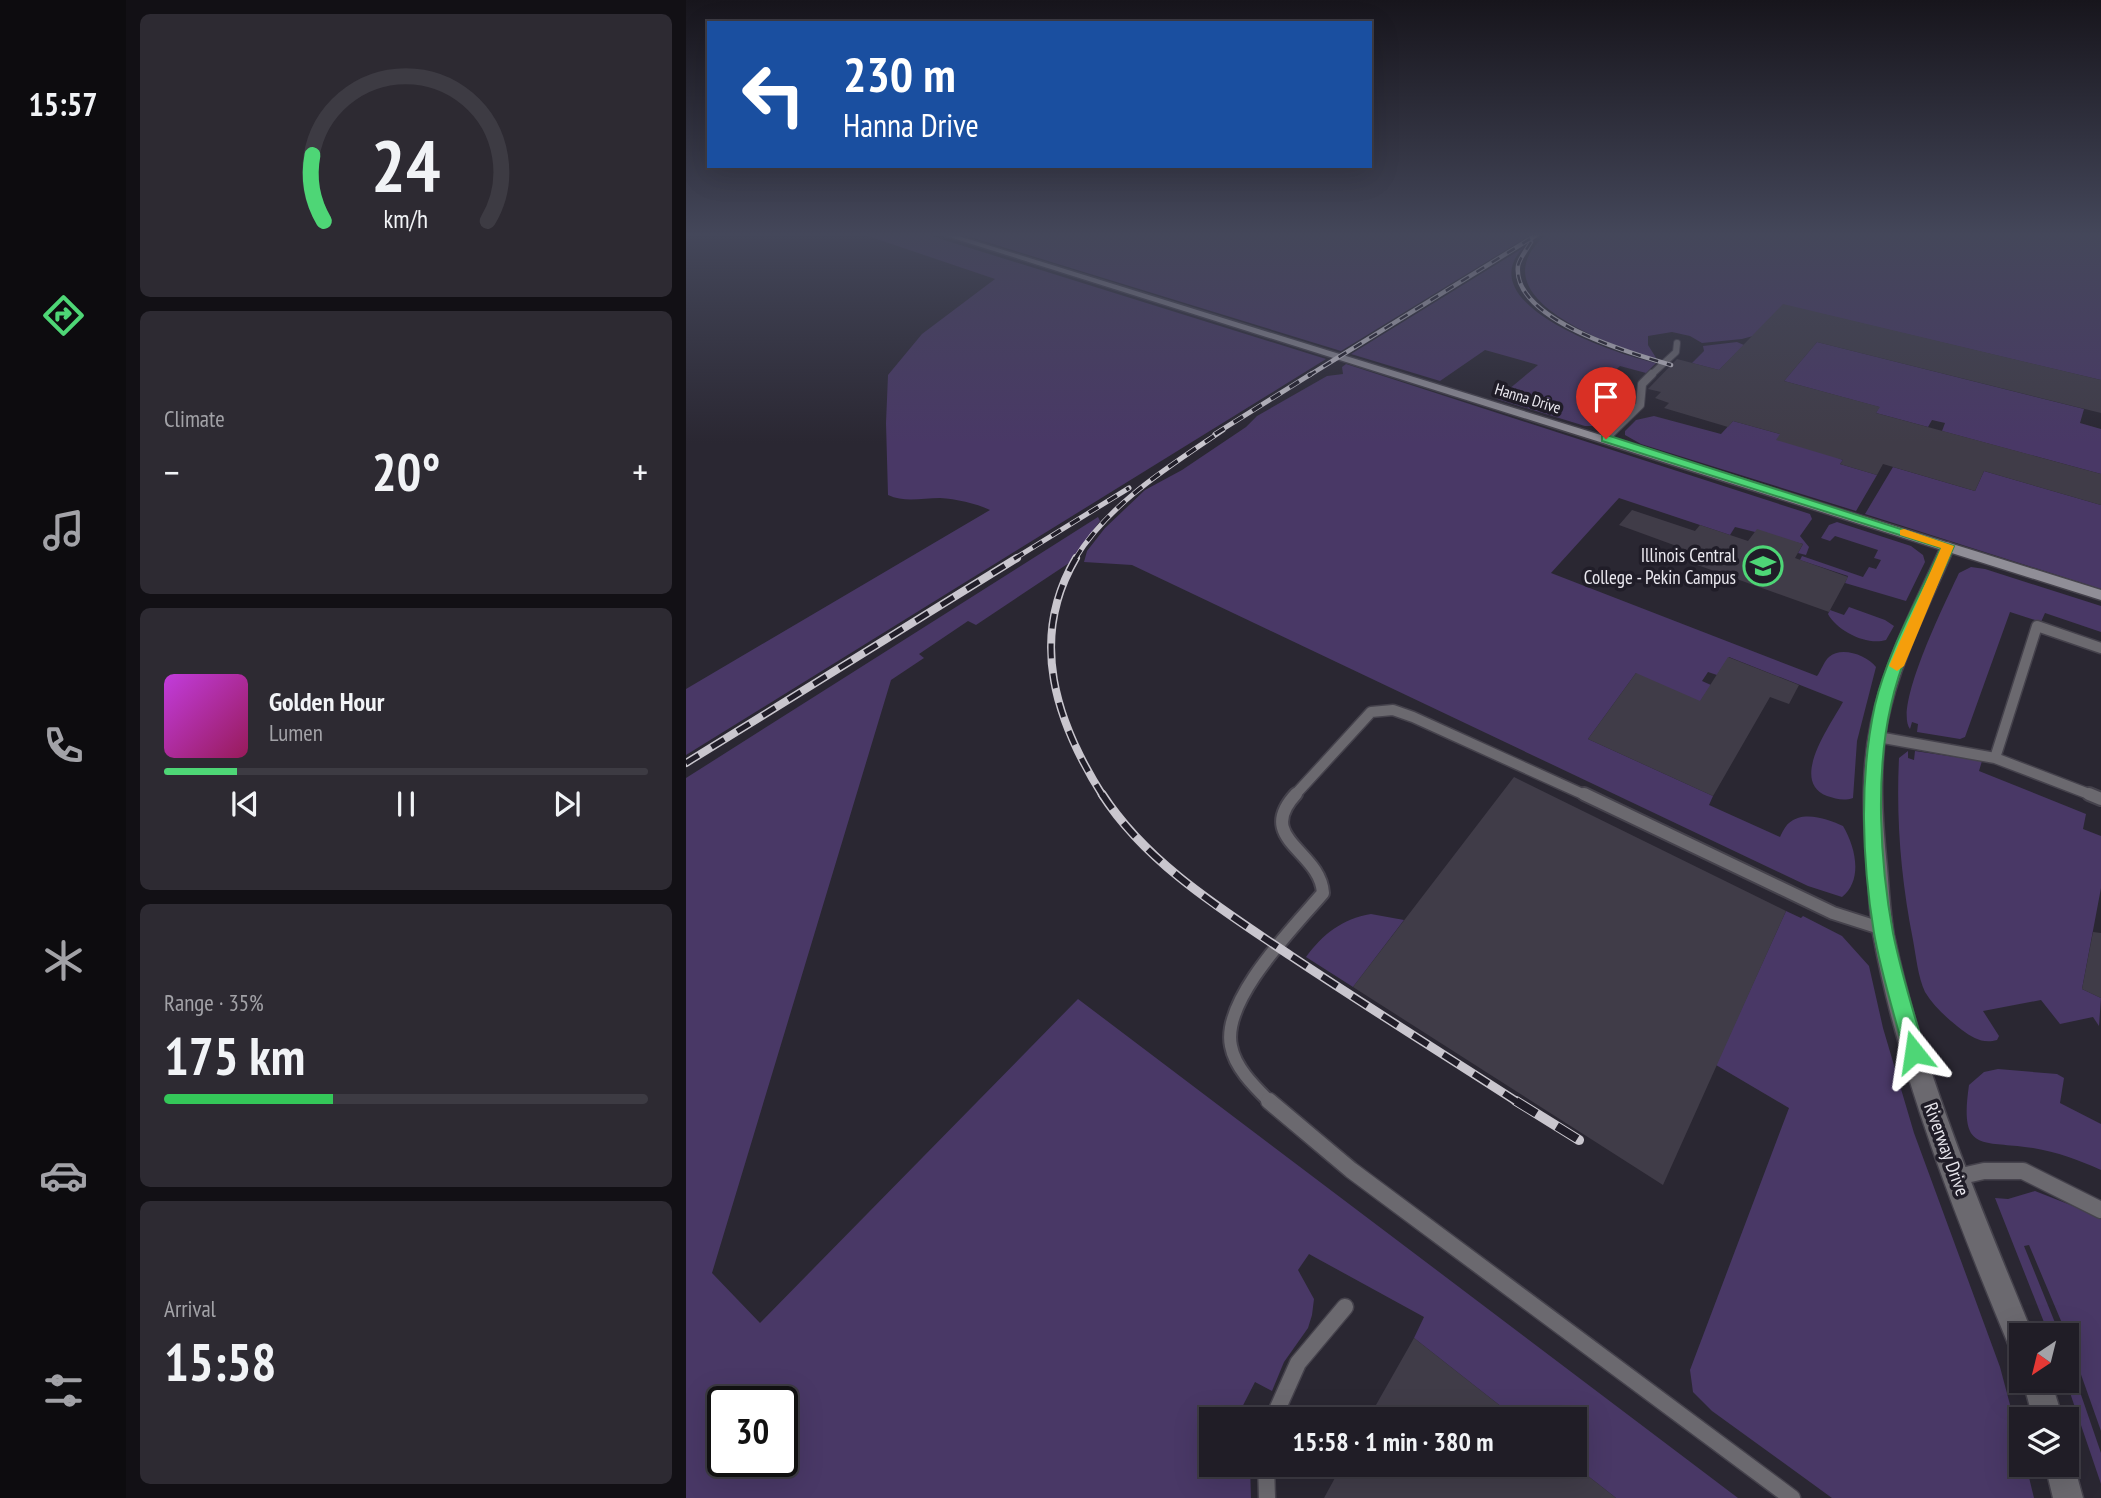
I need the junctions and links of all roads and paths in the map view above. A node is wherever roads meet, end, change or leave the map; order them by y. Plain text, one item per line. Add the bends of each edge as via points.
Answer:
1 (1170, 304) edge
2 (1677, 344) dead end
3 (1606, 439) junction
4 (1948, 546) junction
5 (2101, 595) edge
6 (2101, 648) edge
7 (1878, 737) junction
8 (1996, 758) junction
9 (2101, 799) edge
10 (1884, 929) junction
11 (1956, 1178) junction
12 (2101, 1210) edge
13 (1345, 1307) dead end
14 (2014, 1323) edge
15 (1278, 1407) edge
16 (1266, 1477) edge
17 (2063, 1477) edge
18 (1267, 1498) edge
19 (1792, 1498) edge
20 (2068, 1498) edge

1 - 3 street, Hanna Drive
2 - 3 lane via 1676,352 1642,384 1640,405
3 - 4 street, Hanna Drive
4 - 5 street, Hanna Drive
4 - 7 street, Riverway Drive via 1899,658
6 - 8 lane via 2037,626
7 - 8 lane
7 - 10 street, Riverway Drive via 1872,821
8 - 9 lane
10 - 11 street, Riverway Drive via 1914,1052
10 - 19 lane via 1833,913 1424,722 1393,710 1378,710 1371,712 1294,796 1279,819 1289,841 1321,873 1323,893 1245,991 1229,1030 1236,1059 1251,1080 1305,1133 1586,1348
11 - 12 lane via 1984,1171 2023,1171
11 - 14 street, Riverway Drive
13 - 15 lane via 1298,1363
16 - 18 lane
17 - 20 street

